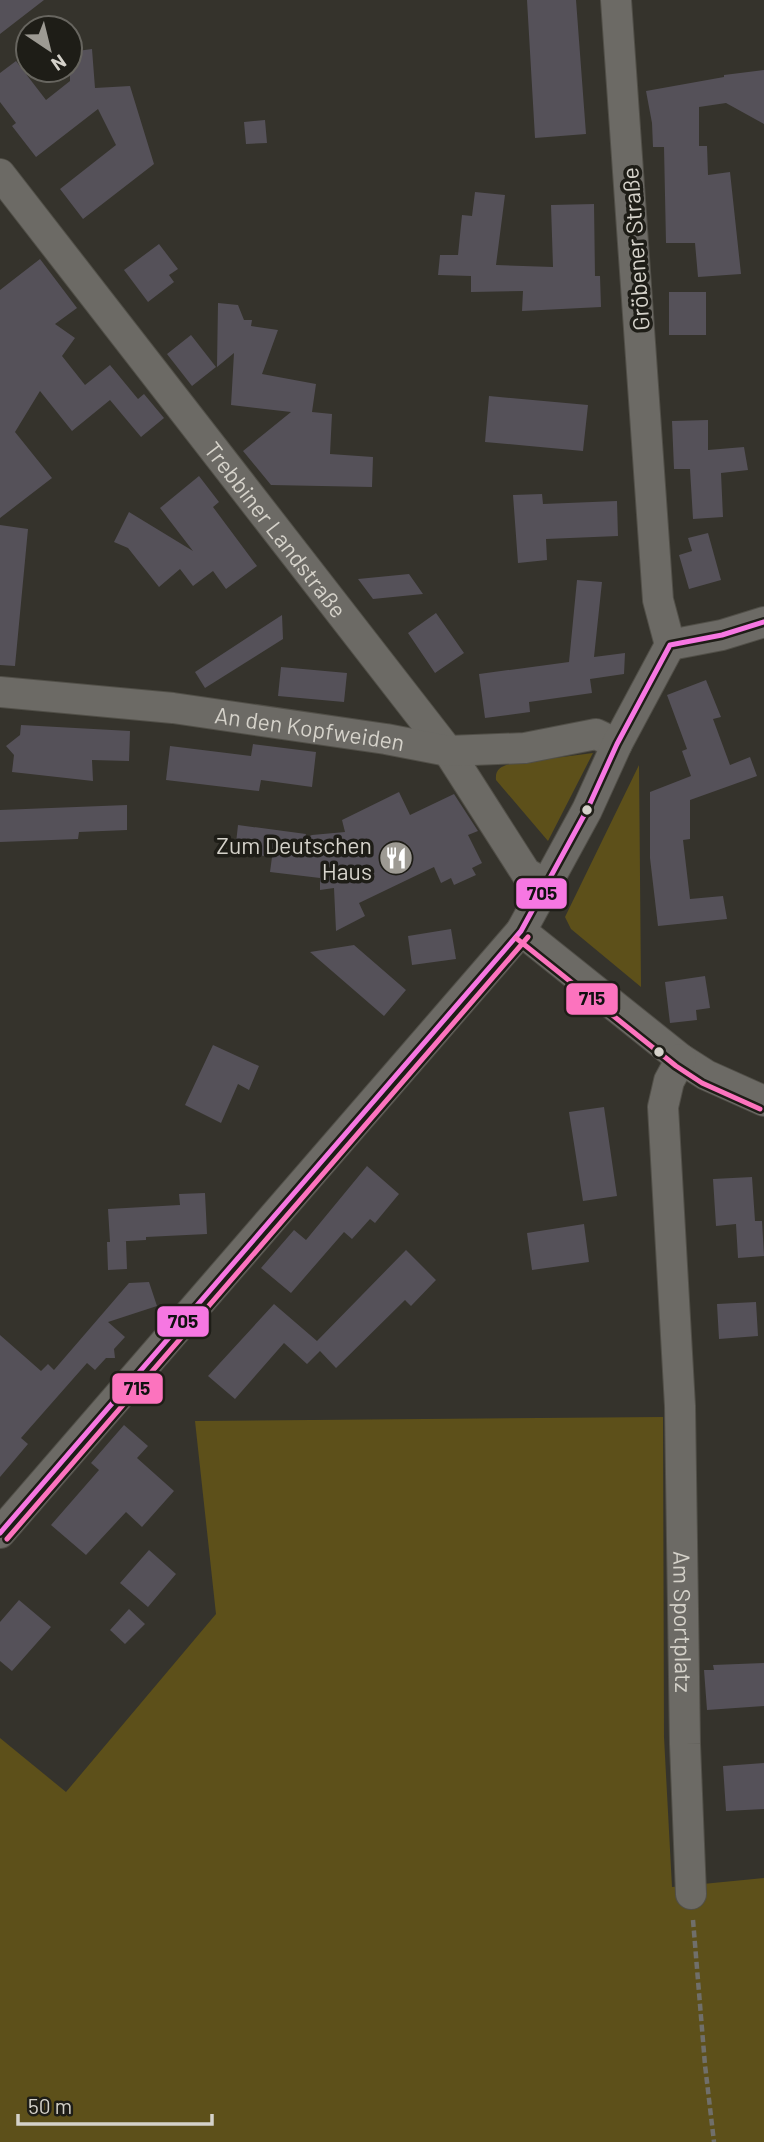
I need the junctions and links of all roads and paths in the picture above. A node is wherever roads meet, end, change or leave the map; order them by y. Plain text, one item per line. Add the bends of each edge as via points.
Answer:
1 (617, 0) edge
2 (0, 174) edge
3 (764, 622) edge
4 (670, 645) junction
5 (0, 692) edge
6 (617, 744) junction
7 (448, 751) junction
8 (547, 886) junction
9 (521, 930) junction
10 (681, 1059) junction
11 (764, 1101) edge
12 (0, 1533) edge
13 (691, 1894) joint
14 (715, 2142) edge

1 - 4 street, Gröbener Straße via 658,600
2 - 7 street, Trebbiner Landstraße
3 - 4 street
4 - 6 street
5 - 7 street, An den Kopfweiden via 173,708
6 - 7 street, An den Kopfweiden via 596,734 525,748
6 - 8 street
7 - 8 street, Trebbiner Landstraße via 526,873
8 - 9 street
9 - 10 street
9 - 12 street
10 - 11 street
10 - 13 street, Am Sportplatz via 669,1081 663,1108 680,1406
13 - 14 path

